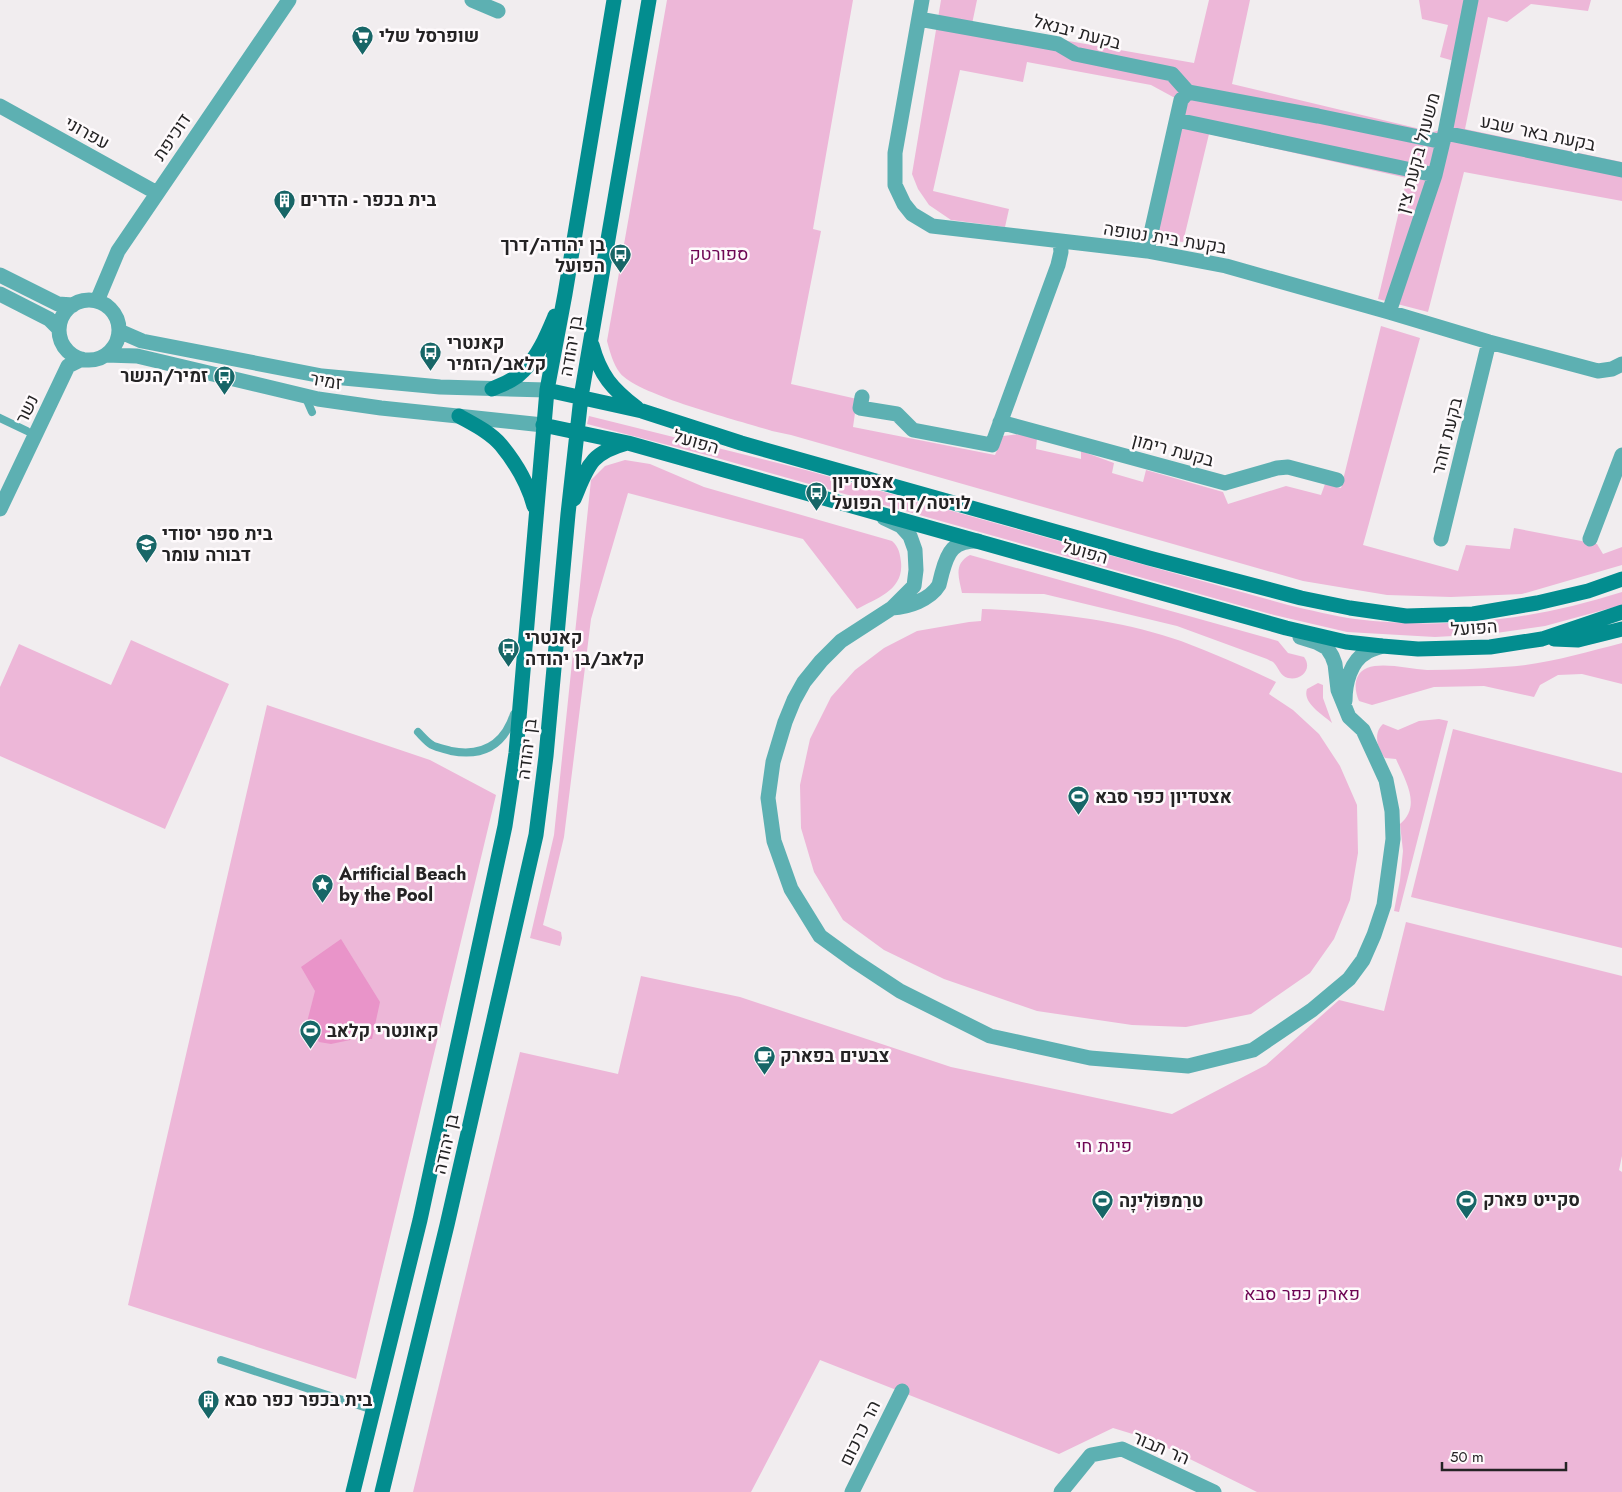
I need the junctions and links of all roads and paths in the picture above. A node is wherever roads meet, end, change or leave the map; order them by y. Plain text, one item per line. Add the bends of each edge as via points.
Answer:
1 (289, 0) edge
2 (472, 0) edge
3 (614, 0) edge
4 (649, 0) edge
5 (922, 0) edge
6 (1471, 0) edge
7 (498, 11) dead end
8 (919, 19) junction
9 (1188, 92) junction
10 (0, 106) edge
11 (1177, 120) junction
12 (1444, 137) junction
13 (1622, 170) edge
14 (1435, 175) junction
15 (156, 193) junction
16 (1060, 241) junction
17 (1147, 251) junction
18 (0, 275) edge
19 (0, 294) edge
20 (565, 294) junction
21 (96, 300) junction
22 (73, 305) junction
23 (1389, 312) junction
24 (59, 329) junction
25 (119, 331) junction
26 (591, 341) junction
27 (1489, 342) junction
28 (62, 345) junction
29 (106, 355) junction
30 (82, 359) junction
31 (1622, 364) edge
32 (492, 389) junction
33 (547, 390) junction
34 (305, 396) junction
35 (581, 397) junction
36 (862, 397) dead end
37 (642, 411) junction
38 (312, 412) dead end
39 (459, 416) junction
40 (0, 418) edge
41 (1000, 422) junction
42 (543, 425) junction
43 (27, 431) junction
44 (576, 431) junction
45 (628, 443) junction
46 (1622, 455) edge
47 (1337, 480) dead end
48 (0, 487) edge
49 (0, 510) edge
50 (865, 510) junction
51 (568, 514) junction
52 (536, 515) junction
53 (1441, 539) dead end
54 (1590, 539) dead end
55 (978, 541) junction
56 (1622, 579) edge
57 (892, 608) junction
58 (1622, 612) edge
59 (1286, 628) junction
60 (1622, 629) edge
61 (1542, 639) junction
62 (1382, 646) junction
63 (521, 693) junction
64 (1345, 708) junction
65 (418, 732) dead end
66 (221, 1360) dead end
67 (902, 1391) dead end
68 (373, 1410) junction
69 (353, 1492) edge
70 (382, 1492) edge
71 (852, 1492) edge
72 (1061, 1492) edge
73 (1214, 1492) edge

1 - 15 street, דוכיפת
2 - 7 street
3 - 20 main road, בן יהודה
4 - 26 main road, בן יהודה
5 - 8 street, בקעת בית נטופה
6 - 12 street, משעול בקעת צין
8 - 9 street, בקעת יבנאל via 1058,44 1075,54 1172,74
8 - 16 street, בקעת בית נטופה via 895,153 895,185 904,204 912,214 932,226
9 - 11 street via 1181,100
9 - 12 street
10 - 15 street, עפרוני
11 - 14 street
11 - 17 street
12 - 13 street, בקעת באר שבע
12 - 14 street, משעול בקעת צין
14 - 23 street, משעול בקעת צין
15 - 21 street, דוכיפת via 118,251
16 - 17 street, בקעת בית נטופה
16 - 41 street via 1058,265
17 - 23 street, בקעת בית נטופה via 1226,266
18 - 22 street via 58,304
19 - 24 street via 49,319
20 - 32 main road via 534,357 523,372
20 - 33 main road, בן יהודה
21 - 22 street
21 - 25 street via 113,312
22 - 24 street via 62,316
23 - 27 street, בקעת בית נטופה
24 - 28 street
25 - 29 street via 113,348
25 - 32 street, זמיר via 142,341 322,376
26 - 35 main road, בן יהודה
26 - 37 main road via 600,370 625,399
27 - 31 street, בקעת בית נטופה via 1598,371
27 - 53 street, בקעת זוהר
28 - 30 street
28 - 43 street, נשר via 60,362
29 - 30 street
29 - 34 street, זמיר via 137,356
30 - 49 street, נשר via 68,366
32 - 33 street, זמיר
33 - 35 main road, הפועל
33 - 42 main road, בן יהודה
34 - 38 lane
34 - 39 street, זמיר
35 - 37 main road, הפועל
35 - 44 main road, בן יהודה
36 - 41 street via 860,408 896,414 913,430 992,444
37 - 56 main road, הפועל via 741,443 1149,558 1350,608 1406,616 1473,614 1588,591
39 - 42 street, זמיר
39 - 52 main road via 500,444 525,482
40 - 43 lane
41 - 47 street, בקעת רימון via 1225,483 1276,468
42 - 44 main road, הפועל
42 - 52 main road, בן יהודה
43 - 48 street, נשר
44 - 45 main road, הפועל
44 - 51 main road, בן יהודה
45 - 50 main road, הפועל
45 - 51 main road via 600,454 589,465
46 - 54 street
50 - 55 main road, הפועל
50 - 57 street via 901,526 910,536 915,550 914,586
51 - 70 main road, בן יהודה via 536,835
52 - 63 main road, בן יהודה
55 - 57 street via 957,544 951,551 939,585 931,594 905,607
55 - 59 main road, הפועל
57 - 64 street via 841,641 804,682 794,700 773,762 768,798 774,841 791,889 820,936 900,991 990,1036 1090,1058 1188,1066 1253,1050 1312,1010 1349,979 1363,960 1384,905 1393,839 1386,780 1362,730
58 - 61 main road, הפועל
59 - 62 main road, הפועל via 1346,642
59 - 64 street via 1327,648 1335,664 1338,690
60 - 61 main road via 1578,640
61 - 62 main road, הפועל via 1490,647 1418,649
62 - 64 street via 1366,652 1350,672
63 - 65 lane via 506,732 487,749 467,753 443,749 431,744
63 - 68 main road, בן יהודה via 505,826 420,1220
66 - 68 lane
67 - 71 street, הר כרכום
68 - 69 main road, בן יהודה
72 - 73 street, הר תבור via 1091,1455 1122,1449

